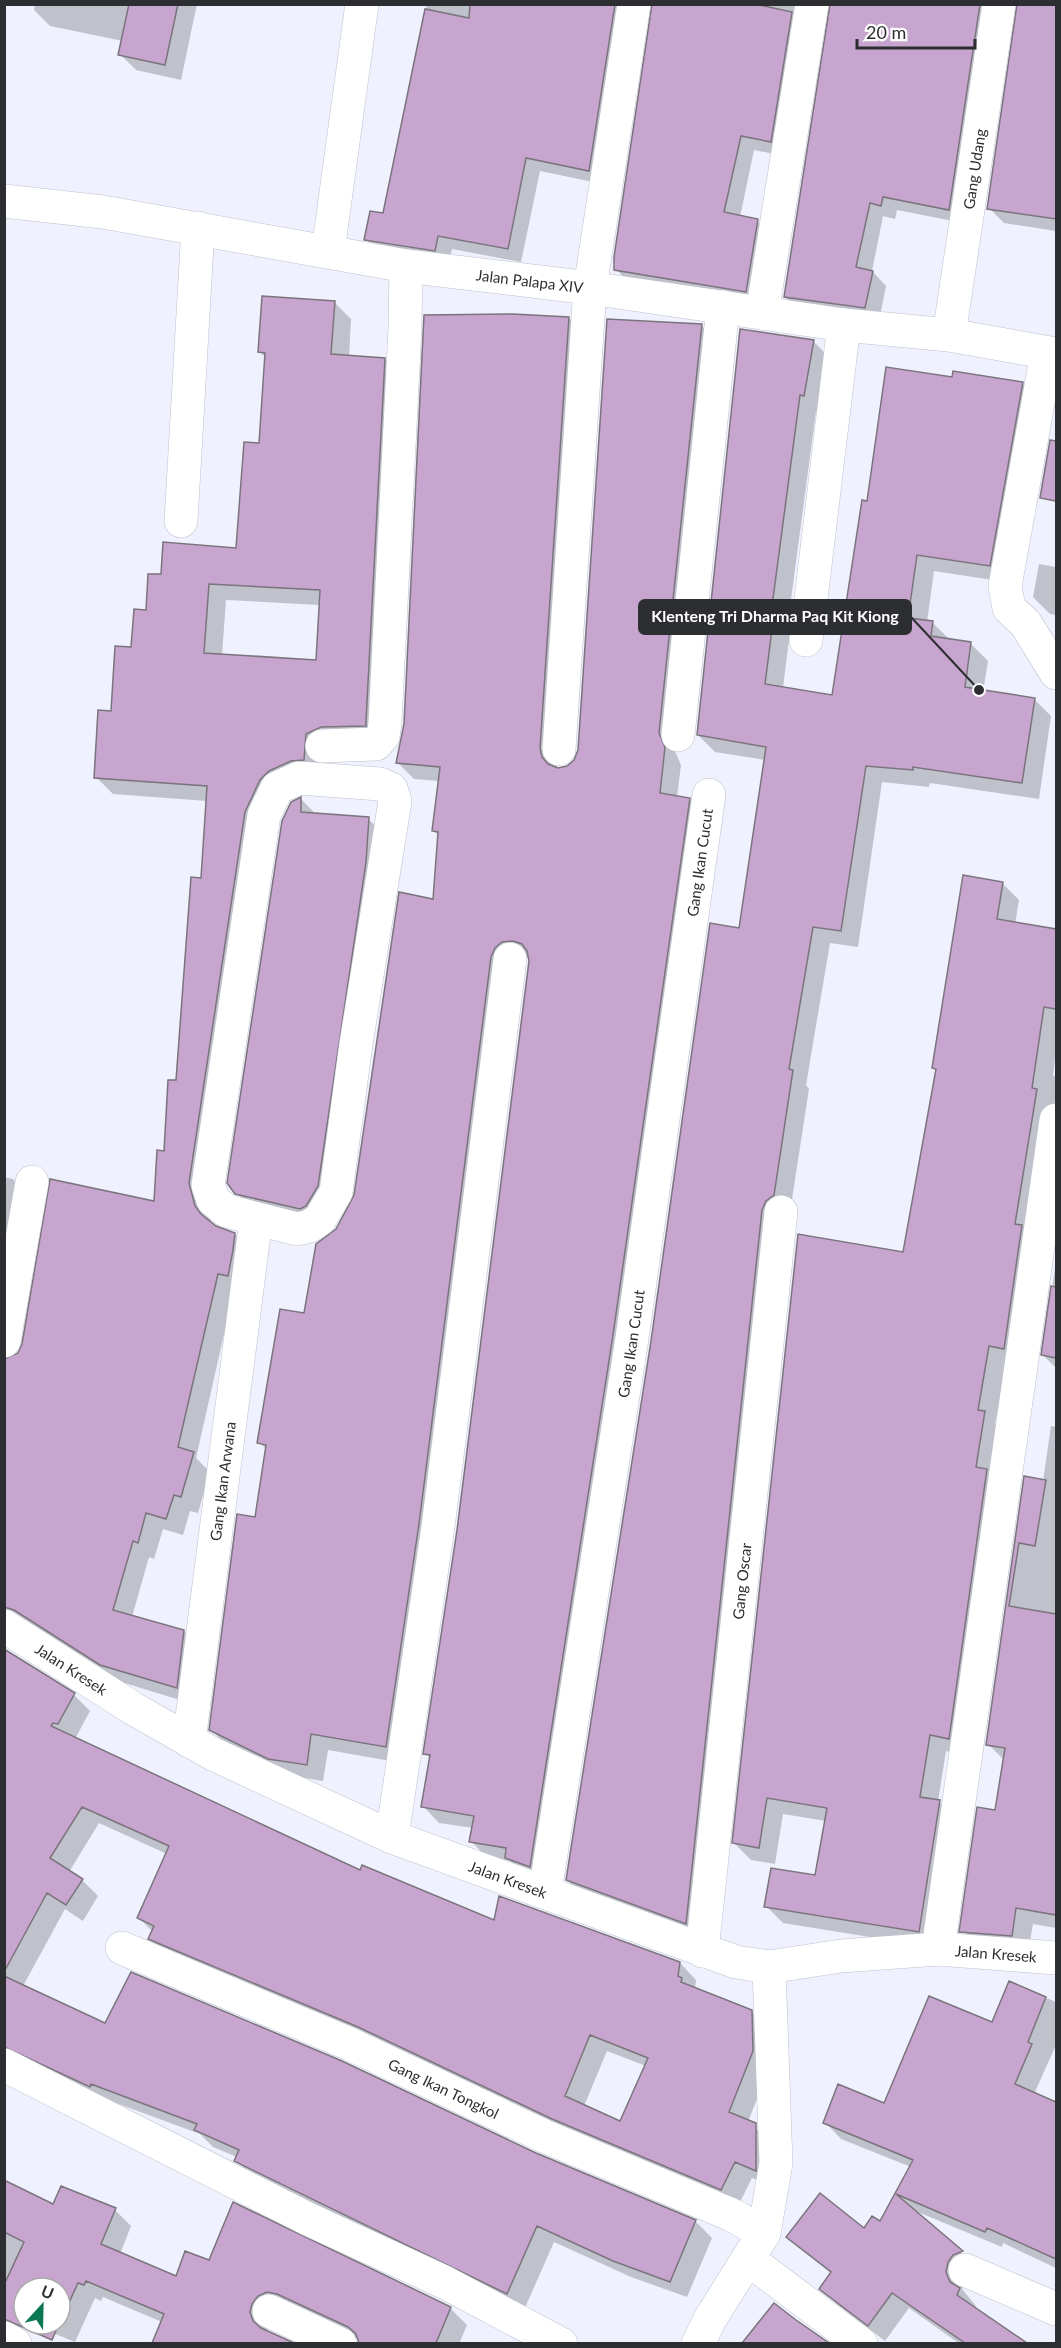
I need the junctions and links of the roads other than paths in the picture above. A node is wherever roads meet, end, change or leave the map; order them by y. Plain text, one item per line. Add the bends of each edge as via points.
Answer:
1 (362, 4) edge
2 (634, 4) edge
3 (812, 4) edge
4 (999, 4) edge
5 (4, 201) edge
6 (198, 228) junction
7 (328, 251) junction
8 (406, 266) junction
9 (590, 288) junction
10 (723, 307) junction
11 (762, 313) junction
12 (844, 325) junction
13 (949, 334) junction
14 (1052, 353) edge
15 (181, 520) dead end
16 (806, 640) dead end
17 (1056, 673) edge
18 (678, 735) dead end
19 (322, 746) dead end
20 (559, 749) dead end
21 (709, 795) dead end
22 (510, 959) dead end
23 (1056, 1120) edge
24 (32, 1182) dead end
25 (781, 1212) dead end
26 (256, 1219) junction
27 (4, 1341) edge
28 (4, 1626) edge
29 (189, 1741) junction
30 (392, 1837) junction
31 (545, 1892) junction
32 (122, 1948) dead end
33 (938, 1949) junction
34 (702, 1951) junction
35 (1056, 1958) edge
36 (769, 1967) junction
37 (4, 2065) edge
38 (756, 2246) junction
39 (964, 2270) dead end
40 (1056, 2309) edge
41 (269, 2311) dead end
42 (4, 2338) edge
43 (15, 2343) edge
44 (340, 2343) edge
45 (561, 2343) edge
46 (698, 2343) edge
47 (861, 2343) edge

1 - 7 street
2 - 9 street
3 - 11 street
4 - 13 street, Gang Udang
5 - 6 street, Jalan Palapa XIV
6 - 7 street, Jalan Palapa XIV
6 - 15 street
7 - 8 street, Jalan Palapa XIV
8 - 9 street, Jalan Palapa XIV
8 - 19 street via 383,736 376,744
9 - 10 street, Jalan Palapa XIV
9 - 20 street
10 - 11 street, Jalan Palapa XIV
10 - 18 street
11 - 12 street, Jalan Palapa XIV
12 - 13 street, Jalan Palapa XIV
12 - 16 street
13 - 14 street, Jalan Palapa XIV
14 - 17 street via 1005,586 1009,608 1026,624
21 - 31 street, Gang Ikan Cucut via 632,1338
22 - 30 street via 441,1504
23 - 33 street
24 - 27 street
25 - 34 street, Gang Oscar
26 - 26 street via 227,1211 213,1200 208,1185 264,815 277,788 299,778 380,784 391,789 395,801 336,1192 320,1219 310,1226 297,1229
26 - 29 street, Gang Ikan Arwana
28 - 29 street, Jalan Kresek
29 - 30 street, Jalan Kresek
30 - 31 street, Jalan Kresek
31 - 34 street, Jalan Kresek
32 - 38 street, Gang Ikan Tongkol via 350,2044 544,2136 732,2215
33 - 35 street, Jalan Kresek
33 - 36 street, Jalan Kresek via 841,1956
34 - 36 street, Jalan Kresek
36 - 38 street via 776,2163
37 - 45 street
38 - 46 street
38 - 47 street, Gang Ikan Tongkol
39 - 40 street
41 - 44 street
42 - 43 street

